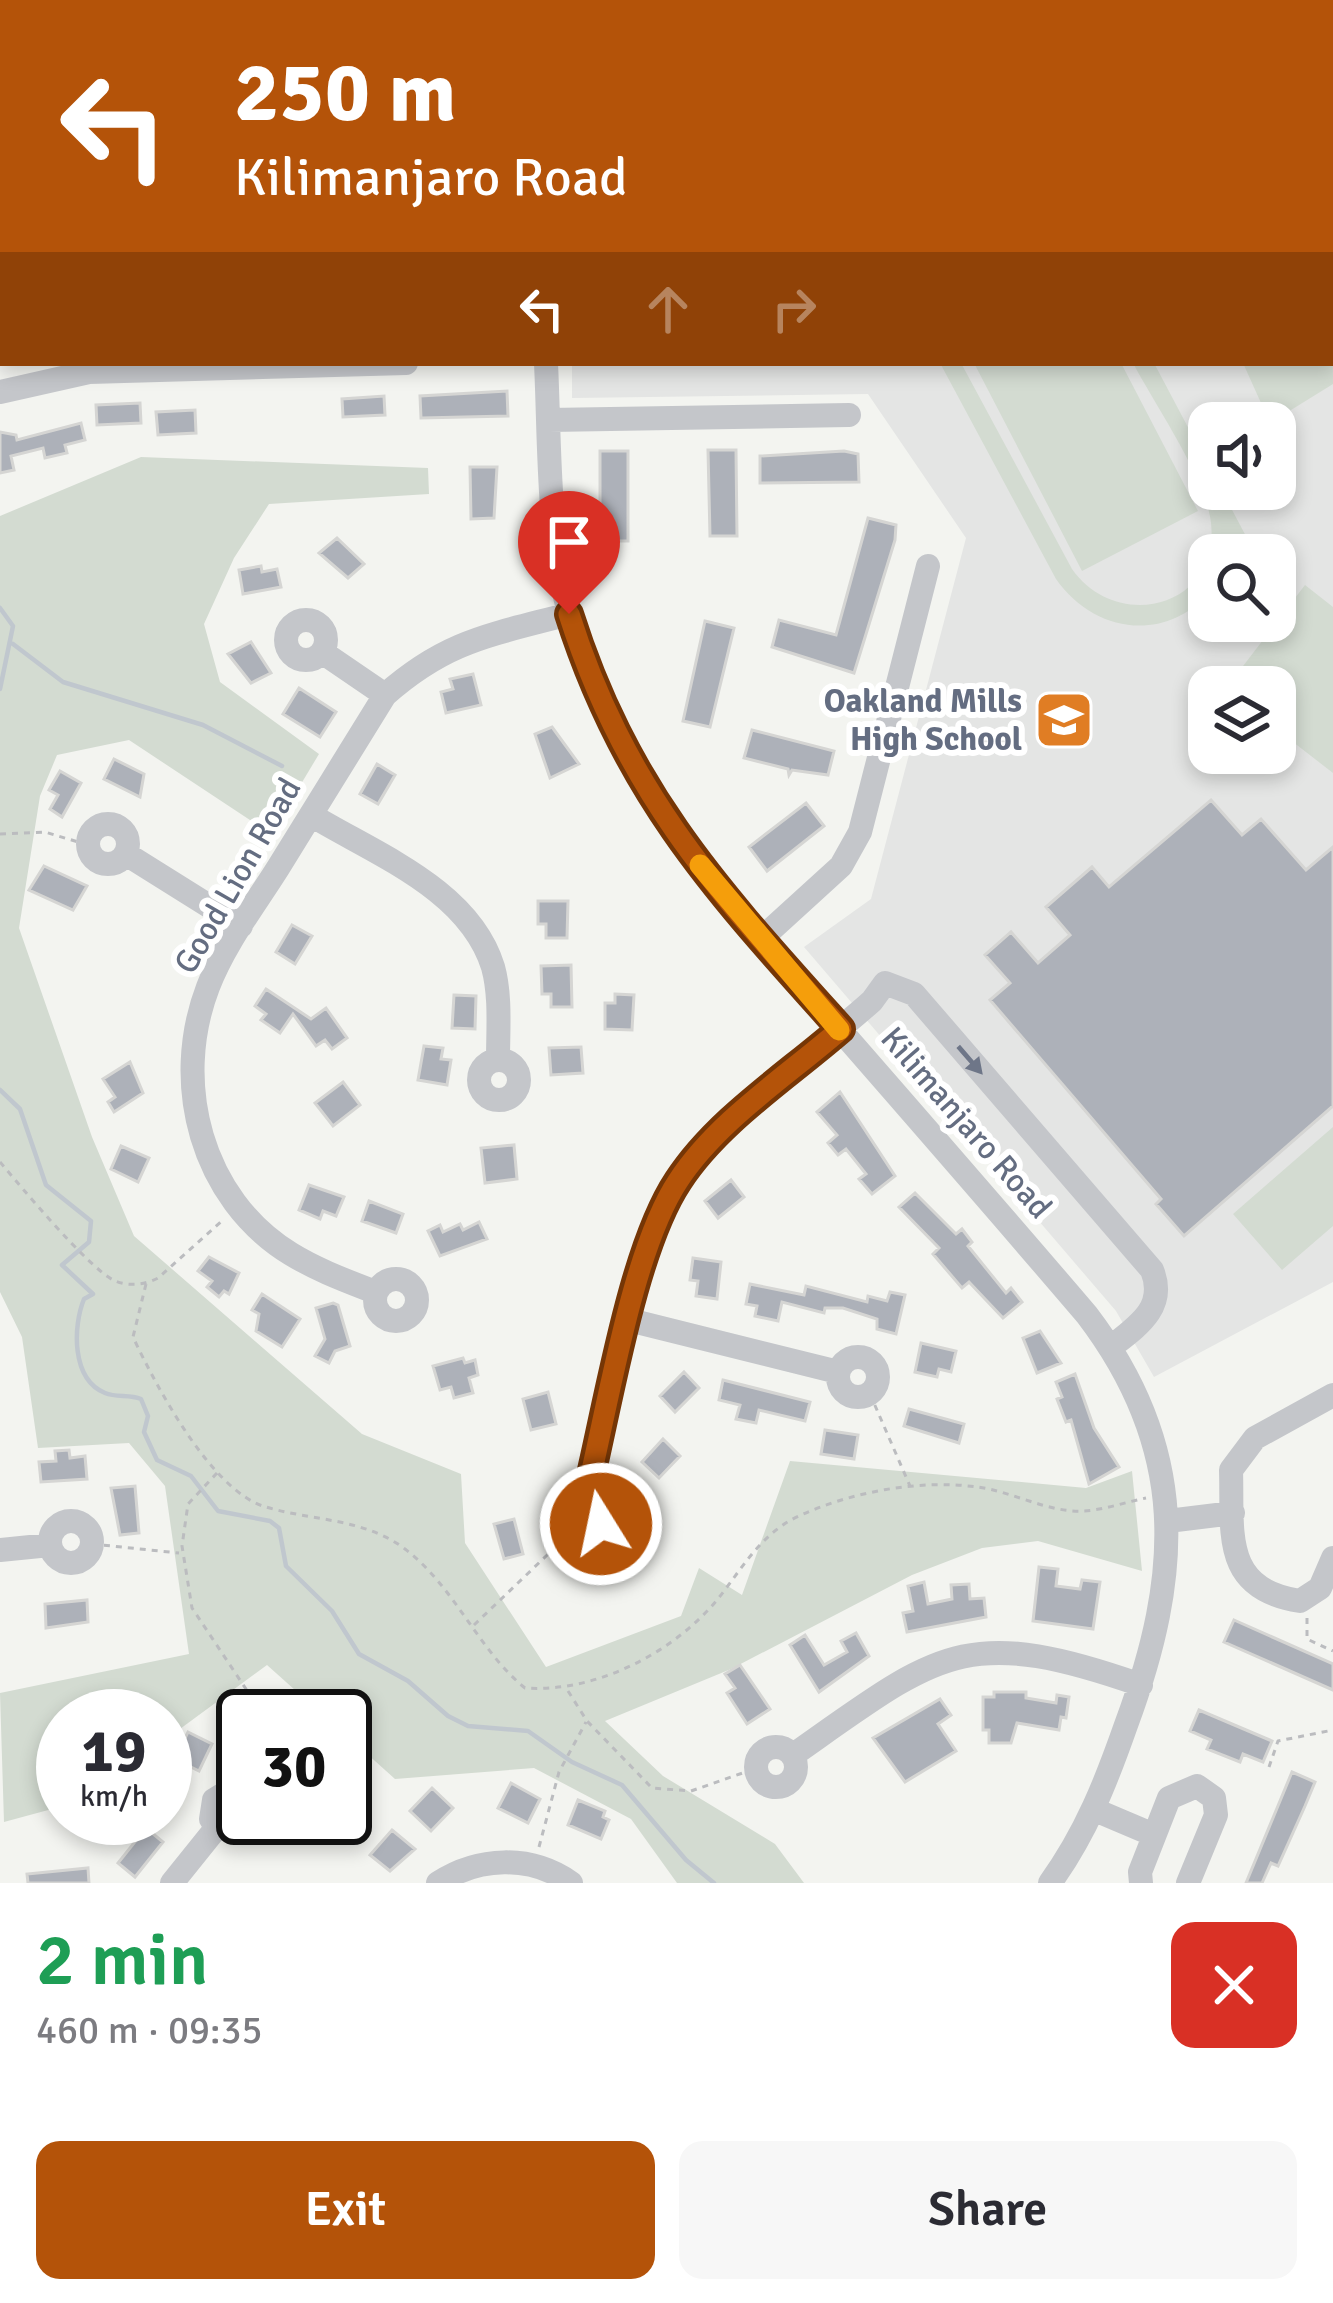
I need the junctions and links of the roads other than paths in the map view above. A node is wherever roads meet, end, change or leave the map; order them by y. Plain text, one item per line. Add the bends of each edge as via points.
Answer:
1 (300, 366) edge
2 (546, 366) edge
3 (0, 392) edge
4 (849, 415) dead end
5 (549, 421) junction
6 (928, 566) dead end
7 (569, 614) junction
8 (322, 652) dead end
9 (385, 695) junction
10 (311, 815) junction
11 (88, 845) road end
12 (241, 926) junction
13 (761, 939) junction
14 (841, 1029) junction
15 (498, 1060) dead end
16 (375, 1292) dead end
17 (629, 1320) junction
18 (1111, 1347) junction
19 (870, 1394) road end
20 (1333, 1395) edge
21 (1233, 1513) junction
22 (1168, 1521) junction
23 (566, 1536) road end
24 (92, 1544) road end
25 (0, 1550) edge
26 (1333, 1558) edge
27 (1141, 1685) junction
28 (757, 1768) road end
29 (1096, 1810) junction
30 (216, 1829) edge
31 (1154, 1834) junction
32 (172, 1883) edge
33 (438, 1883) edge
34 (571, 1883) edge
35 (1050, 1883) edge
36 (1141, 1883) edge
37 (1188, 1883) edge

1 - 3 street via 89,372
2 - 5 street, Kilimanjaro Road
4 - 5 street
5 - 7 street, Kilimanjaro Road via 556,549
6 - 13 street via 860,832 841,866
7 - 9 street, Good Lion Road via 457,644
7 - 13 street, Kilimanjaro Road via 634,774
8 - 9 street
9 - 10 street, Good Lion Road
10 - 12 street, Good Lion Road
10 - 15 street via 445,896 476,930 494,970
11 - 12 street via 101,863 126,854
12 - 16 street, Good Lion Road via 209,985 191,1056 203,1141 239,1206 291,1254
13 - 14 street, Kilimanjaro Road
14 - 17 street via 678,1180 648,1247
14 - 18 street, Kilimanjaro Road
14 -> 18 street via 885,982 914,994 1151,1270 1158,1296 1152,1309
17 - 19 street via 838,1372 850,1396
17 - 23 street via 585,1500 561,1513
18 - 22 street, Kilimanjaro Road via 1153,1438
20 - 21 street via 1244,1447 1231,1470
21 - 22 street
21 - 26 street via 1245,1578 1291,1600 1320,1588
22 - 27 street, Kilimanjaro Road via 1166,1593
24 - 25 street via 74,1563 50,1545
27 - 28 street via 1029,1652 964,1655 894,1684 793,1755 769,1748
27 - 29 street, Kilimanjaro Road
29 - 31 street
29 - 35 street, Kilimanjaro Road
30 - 32 street
31 - 36 street
31 - 37 street via 1178,1790 1197,1786 1214,1798 1216,1815
33 - 34 street via 476,1865 534,1865

